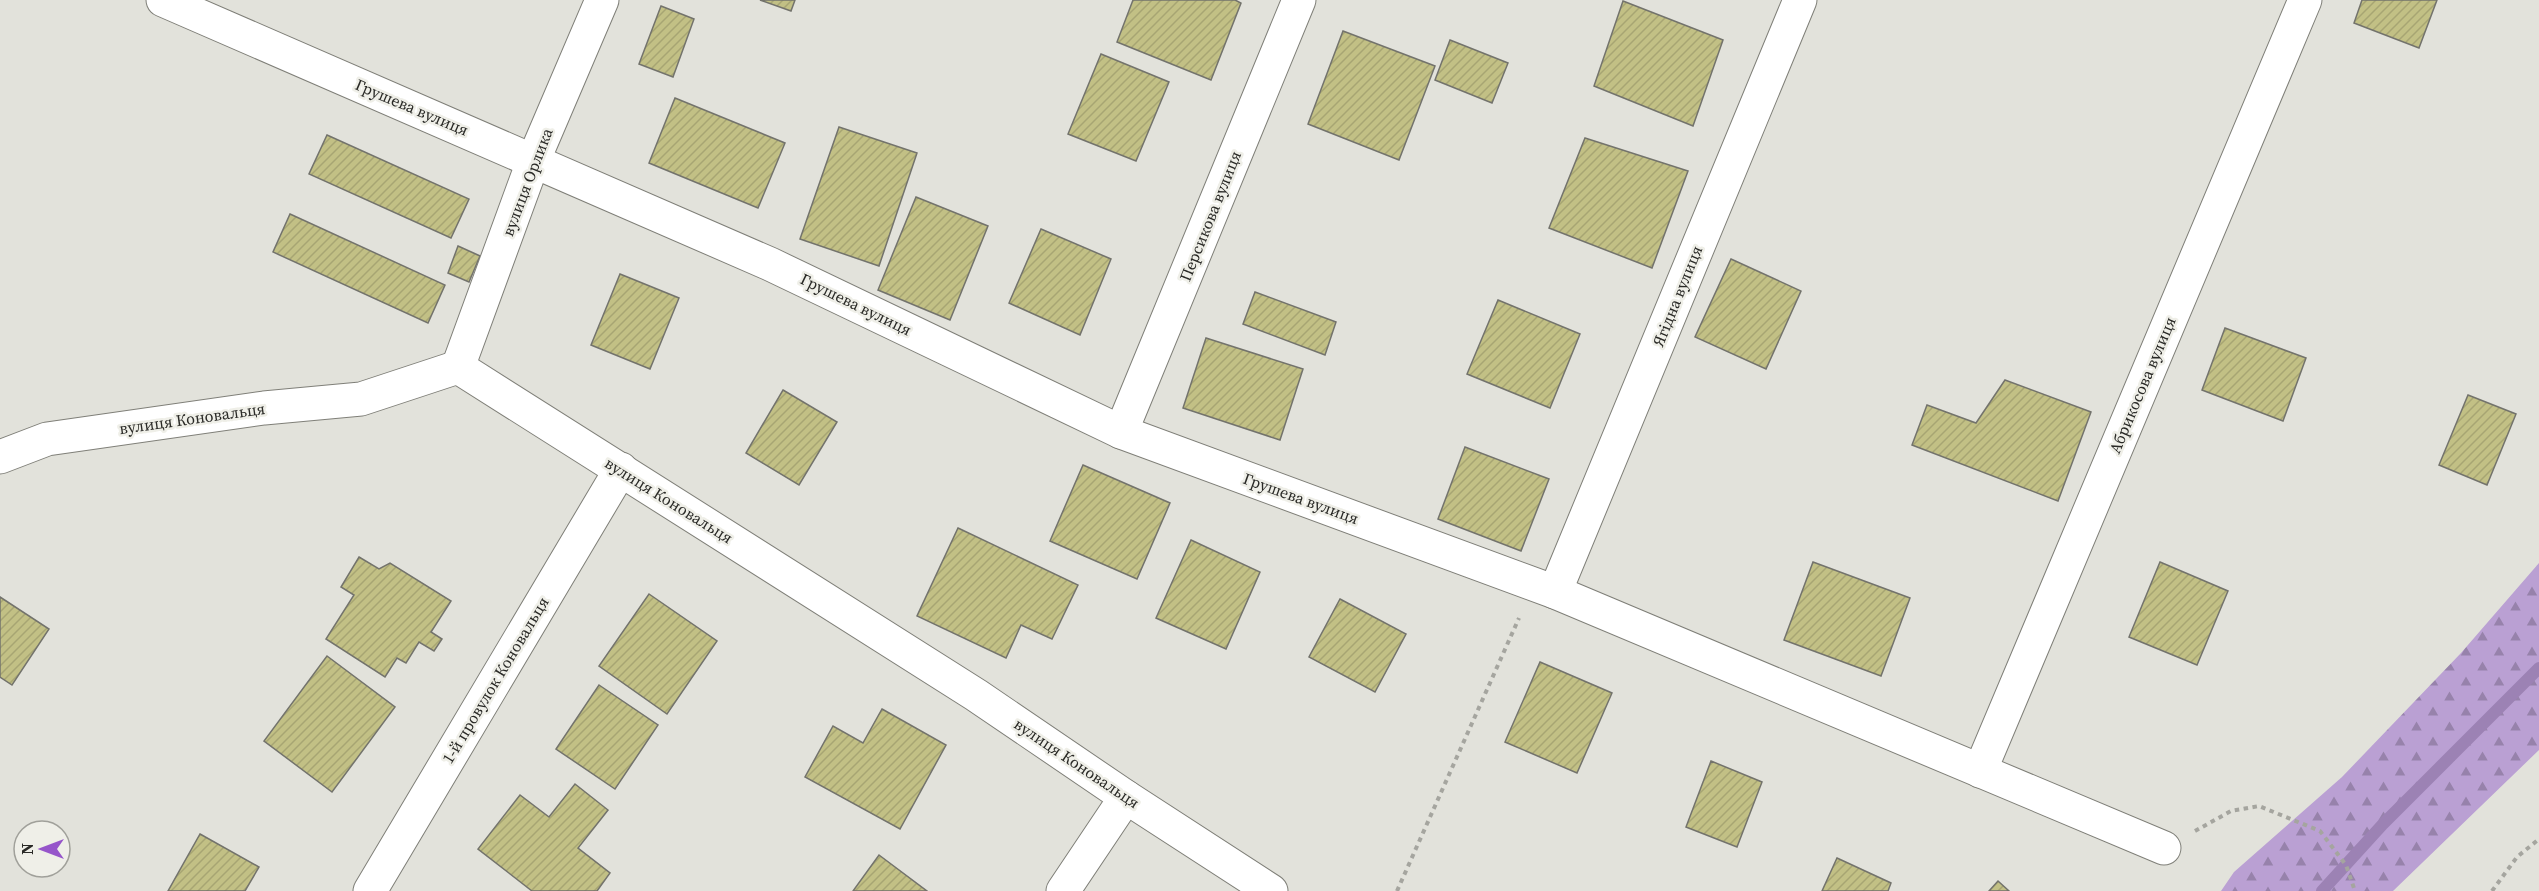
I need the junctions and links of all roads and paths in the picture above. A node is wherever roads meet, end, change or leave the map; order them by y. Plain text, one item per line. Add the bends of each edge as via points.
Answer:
1 (163, 0) edge
2 (602, 0) edge
3 (1299, 0) edge
4 (1800, 0) edge
5 (2305, 0) edge
6 (534, 159) junction
7 (458, 367) junction
8 (1121, 432) junction
9 (0, 457) edge
10 (621, 469) junction
11 (1544, 588) junction
12 (1980, 771) junction
13 (1126, 797) junction
14 (2539, 839) edge
15 (2164, 848) joint
16 (369, 891) edge
17 (1063, 891) edge
18 (1272, 891) edge
19 (1397, 891) edge
20 (2355, 891) edge
21 (2492, 891) edge

1 - 6 street, Грушева вулиця
2 - 6 street, вулиця Орлика
3 - 8 street, Персикова вулиця
4 - 11 street, Ягідна вулиця
5 - 12 street, Абрикосова вулиця
6 - 7 street, вулиця Орлика
6 - 8 street, Грушева вулиця via 770,264
7 - 9 street, вулиця Коновальця via 361,399 264,408 47,439
7 - 10 street, вулиця Коновальця
8 - 11 street, Грушева вулиця
10 - 13 street, вулиця Коновальця via 976,695
10 - 16 street, 1-й провулок Коновальця
11 - 12 street, Грушева вулиця
11 - 19 path
12 - 15 street, Грушева вулиця
13 - 17 street
13 - 18 street, вулиця Коновальця
14 - 21 path via 2517,857
15 - 20 path via 2230,811 2259,806 2320,831 2346,865

